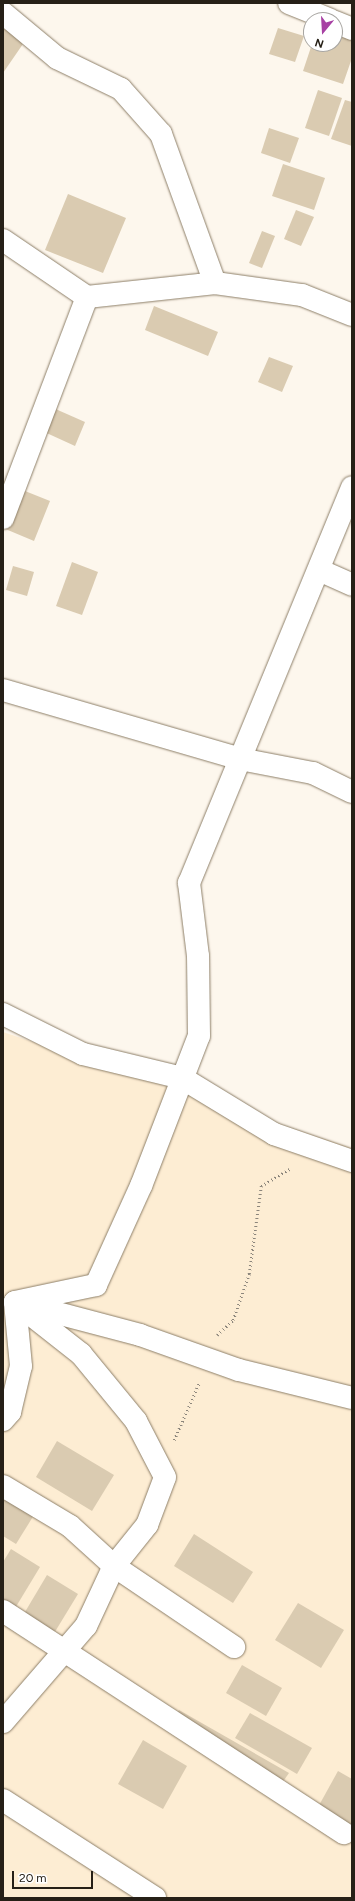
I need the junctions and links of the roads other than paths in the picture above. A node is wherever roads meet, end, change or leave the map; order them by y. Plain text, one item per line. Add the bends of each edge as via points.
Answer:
1 (289, 3) edge
2 (311, 12) edge
3 (3, 13) edge
4 (3, 240) edge
5 (215, 283) junction
6 (87, 297) junction
7 (352, 315) edge
8 (352, 487) edge
9 (3, 518) edge
10 (319, 570) junction
11 (352, 585) edge
12 (3, 690) edge
13 (240, 759) junction
14 (352, 792) edge
15 (3, 1014) edge
16 (182, 1078) junction
17 (352, 1161) edge
18 (9, 1299) edge
19 (352, 1398) edge
20 (3, 1420) edge
21 (3, 1486) edge
22 (114, 1566) junction
23 (3, 1611) edge
24 (234, 1647) dead end
25 (64, 1649) junction
26 (3, 1722) edge
27 (3, 1800) edge
28 (344, 1834) dead end
29 (155, 1898) edge

1 - 2 street
3 - 5 street via 58,58 121,89 161,134
4 - 6 street
5 - 6 street
5 - 7 street via 302,295
6 - 9 street
8 - 10 street
10 - 11 street
10 - 13 street
12 - 13 street
13 - 14 street via 313,773
13 - 16 street via 189,883 198,956 199,1036
15 - 16 street via 82,1054
16 - 17 street via 274,1134
16 - 18 street via 141,1186 96,1285
18 - 19 street via 140,1335 208,1360
18 - 20 street via 21,1366 10,1412
18 - 22 street via 81,1354 136,1421 165,1477 147,1525
21 - 22 street via 70,1526
22 - 24 street
22 - 25 street via 86,1626
23 - 25 street
25 - 26 street
25 - 28 street
27 - 29 street

